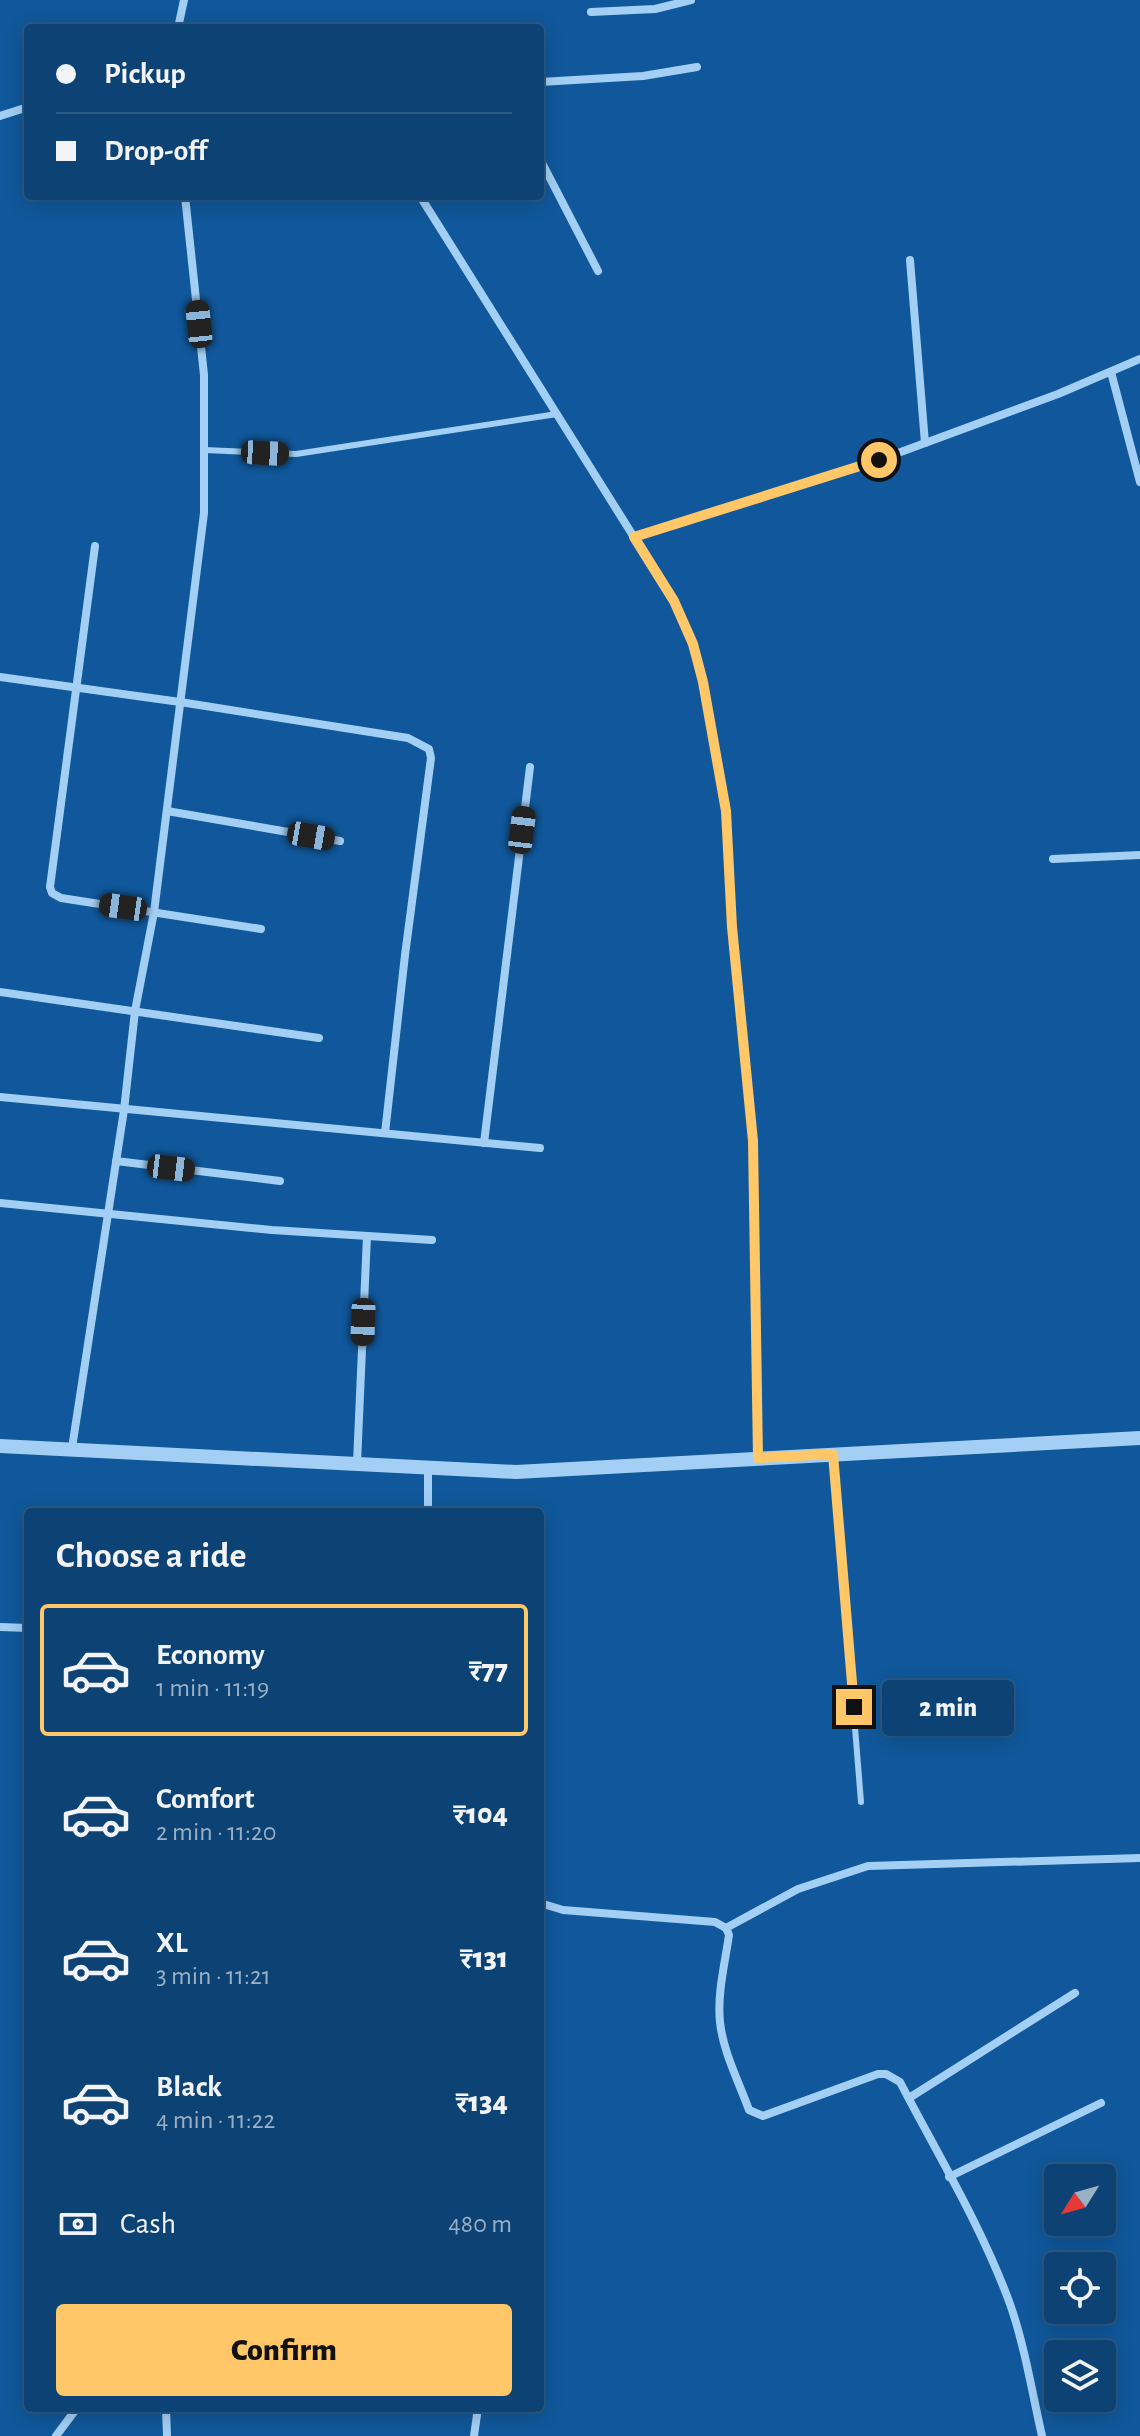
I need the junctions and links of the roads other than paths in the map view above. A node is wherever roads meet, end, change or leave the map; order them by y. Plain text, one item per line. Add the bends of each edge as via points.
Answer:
1 (184, 0) edge
2 (691, 0) edge
3 (591, 12) dead end
4 (179, 24) edge
5 (697, 67) dead end
6 (544, 82) edge
7 (24, 108) edge
8 (0, 116) edge
9 (544, 167) edge
10 (185, 200) edge
11 (423, 200) edge
12 (910, 260) dead end
13 (598, 271) dead end
14 (1140, 359) edge
15 (1111, 372) junction
16 (558, 414) junction
17 (925, 443) junction
18 (204, 450) junction
19 (1140, 482) edge
20 (634, 537) junction
21 (95, 546) dead end
22 (0, 677) edge
23 (76, 687) junction
24 (180, 702) junction
25 (530, 767) dead end
26 (167, 811) junction
27 (340, 841) dead end
28 (1140, 855) edge
29 (1053, 859) dead end
30 (154, 912) junction
31 (261, 929) dead end
32 (0, 992) edge
33 (135, 1011) junction
34 (319, 1038) dead end
35 (0, 1097) edge
36 (124, 1110) junction
37 (385, 1133) junction
38 (484, 1143) junction
39 (540, 1148) dead end
40 (116, 1161) junction
41 (280, 1181) dead end
42 (0, 1203) edge
43 (108, 1213) junction
44 (367, 1236) junction
45 (432, 1240) dead end
46 (1140, 1438) edge
47 (0, 1446) edge
48 (72, 1448) junction
49 (833, 1454) junction
50 (758, 1458) junction
51 (357, 1463) junction
52 (428, 1467) junction
53 (428, 1508) edge
54 (0, 1627) edge
55 (24, 1628) edge
56 (861, 1802) dead end
57 (1140, 1858) edge
58 (544, 1904) edge
59 (726, 1928) junction
60 (1075, 1993) dead end
61 (909, 2098) junction
62 (1101, 2103) dead end
63 (949, 2177) junction
64 (74, 2412) edge
65 (166, 2412) edge
66 (477, 2412) edge
67 (56, 2436) edge
68 (167, 2436) edge
69 (474, 2436) edge
70 (1042, 2436) edge

1 - 4 street
2 - 3 street via 655,9
5 - 6 street
7 - 8 street
9 - 13 street
10 - 18 street via 204,375
11 - 16 street
12 - 17 street
14 - 15 street
15 - 17 street
15 - 19 street
16 - 18 lane via 296,454
16 - 20 street
17 - 20 street
18 - 24 street via 204,513
20 - 50 street via 674,601 693,644 726,811 753,1141
21 - 23 street
22 - 23 street
23 - 24 street
23 - 30 street via 52,893
24 - 26 street
24 - 37 street via 408,738 429,749
25 - 38 street
26 - 27 street
26 - 30 street
28 - 29 street
30 - 31 street
30 - 33 street
32 - 33 street
33 - 34 street
33 - 36 street
35 - 36 street
36 - 37 street
36 - 40 street
37 - 38 street
38 - 39 street
40 - 41 street
40 - 43 street
42 - 43 street
43 - 44 street
43 - 48 street
44 - 45 street
44 - 51 street
46 - 49 street
47 - 48 street
48 - 51 street
49 - 50 street
49 - 56 lane
50 - 52 street via 516,1472
51 - 52 street
52 - 53 street
54 - 55 street
57 - 59 street via 868,1866 798,1889
58 - 59 street via 715,1922
59 - 61 street via 720,2020 749,2110 763,2116 878,2074 900,2082
60 - 61 street
61 - 63 street
62 - 63 street
63 - 70 street via 1010,2305
64 - 67 street
65 - 68 street
66 - 69 street

